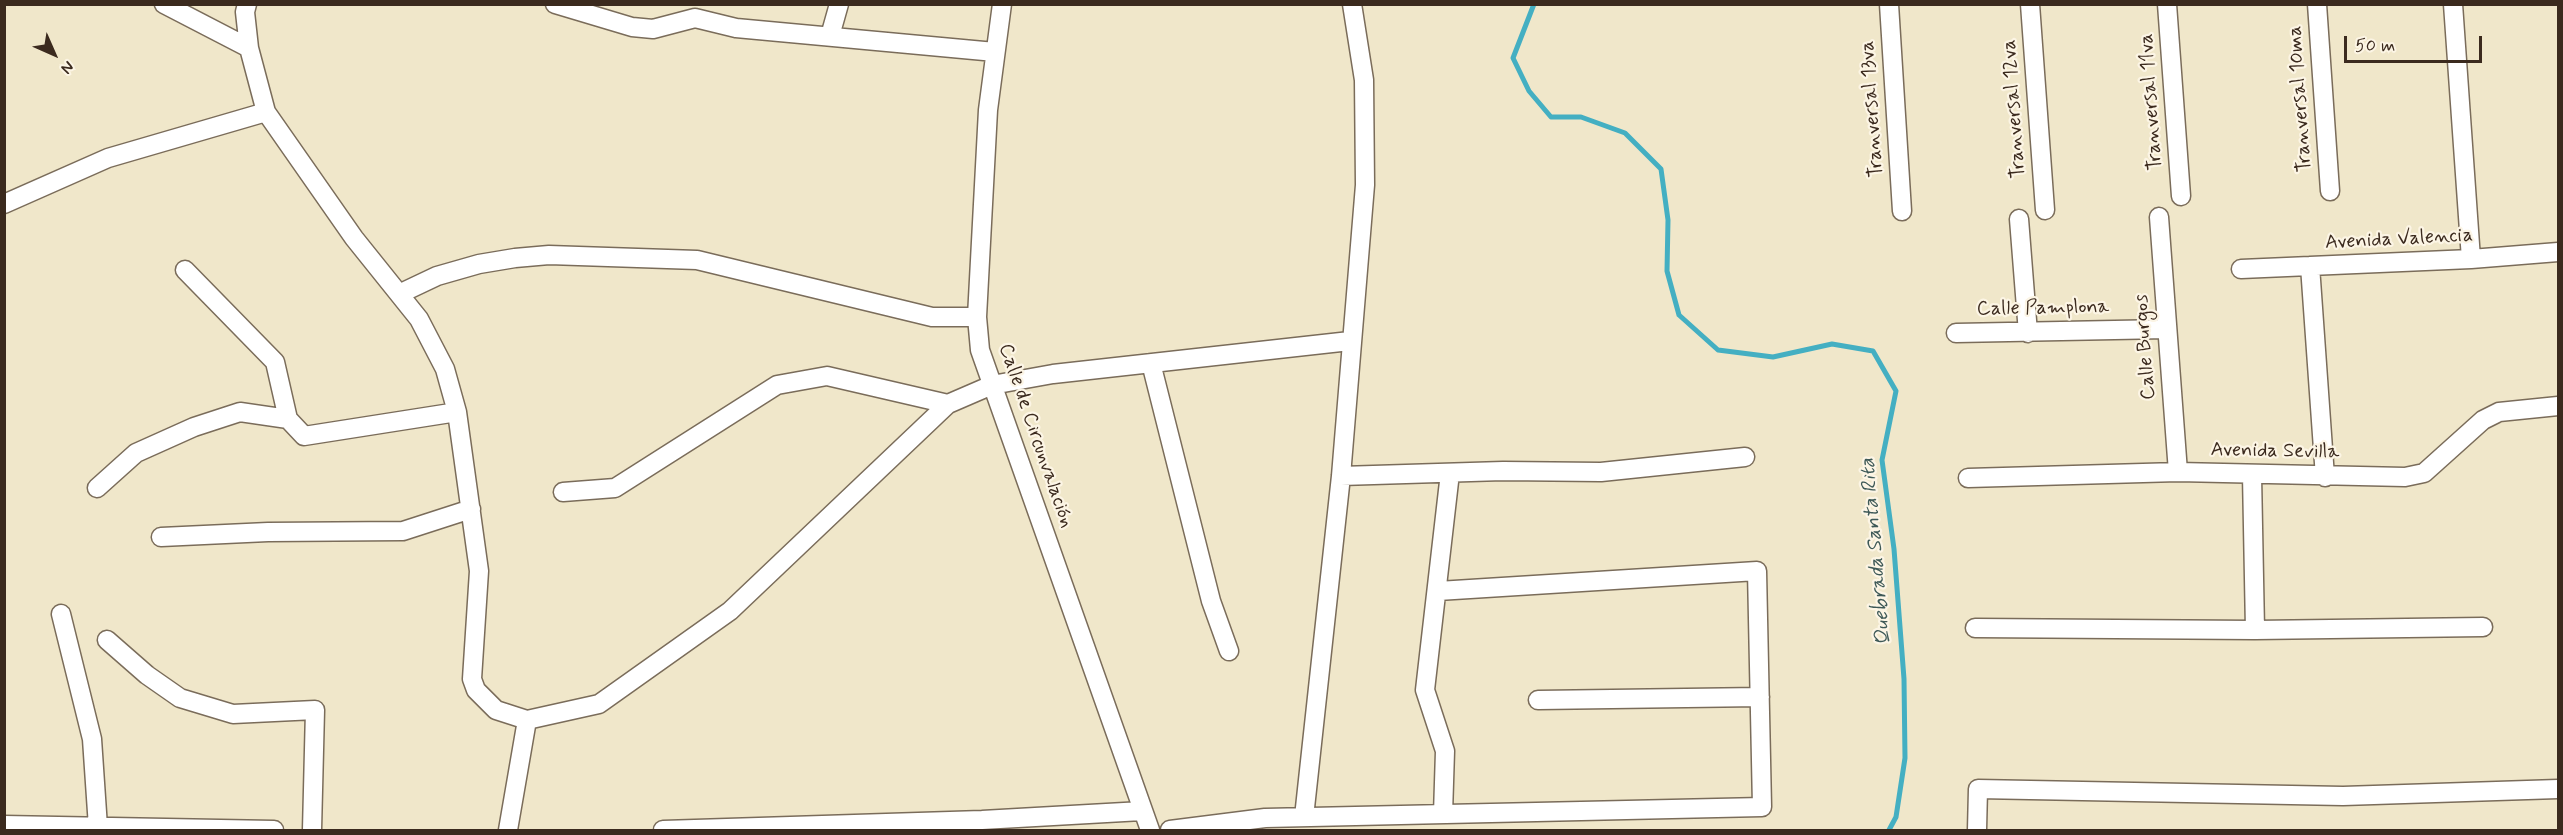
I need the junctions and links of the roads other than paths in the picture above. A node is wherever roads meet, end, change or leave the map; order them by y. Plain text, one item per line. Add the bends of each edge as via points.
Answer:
1 (165, 4) edge
2 (247, 4) edge
3 (555, 4) edge
4 (839, 4) edge
5 (1002, 4) edge
6 (1352, 4) edge
7 (1889, 4) edge
8 (2030, 4) edge
9 (2167, 4) edge
10 (2317, 4) edge
11 (2453, 4) edge
12 (830, 36) junction
13 (249, 48) junction
14 (996, 52) junction
15 (266, 111) junction
16 (2330, 190) dead end
17 (2181, 196) dead end
18 (4, 204) edge
19 (2045, 210) dead end
20 (1902, 211) dead end
21 (2159, 218) dead end
22 (2019, 219) dead end
23 (2559, 252) edge
24 (2471, 259) junction
25 (2310, 266) junction
26 (2241, 269) dead end
27 (185, 270) dead end
28 (399, 294) junction
29 (977, 317) junction
30 (2167, 329) junction
31 (1956, 333) dead end
32 (2028, 333) junction
33 (1350, 341) junction
34 (1151, 363) junction
35 (992, 385) junction
36 (948, 404) junction
37 (2559, 406) edge
38 (457, 411) junction
39 (288, 419) junction
40 (1745, 457) dead end
41 (2178, 472) junction
42 (1450, 473) junction
43 (2252, 475) junction
44 (1341, 476) junction
45 (2325, 477) junction
46 (1968, 478) dead end
47 (97, 488) dead end
48 (563, 492) dead end
49 (471, 508) junction
50 (161, 537) dead end
51 (1438, 591) junction
52 (61, 614) dead end
53 (2483, 627) dead end
54 (1975, 628) dead end
55 (2255, 630) junction
56 (107, 640) dead end
57 (1229, 651) dead end
58 (1760, 697) junction
59 (1538, 700) dead end
60 (527, 720) junction
61 (2559, 789) edge
62 (1142, 811) junction
63 (1443, 814) junction
64 (1304, 817) junction
65 (1486, 822) edge
66 (4, 825) edge
67 (98, 827) junction
68 (800, 828) edge
69 (274, 831) edge
70 (312, 831) edge
71 (508, 831) edge
72 (663, 831) edge
73 (1150, 831) edge
74 (1170, 831) edge
75 (1977, 831) edge

1 - 13 street
2 - 13 street
3 - 12 street via 632,27 653,29 695,18 736,28
4 - 12 street
5 - 14 street, Calle de Circunvalación
6 - 33 street via 1364,80 1365,185
7 - 20 street, Tranversal 13va
8 - 19 street, Tranversal 12va
9 - 17 street, Tranversal 11va
10 - 16 street, Tranversal 10ma
11 - 24 street
12 - 14 street
13 - 15 street
14 - 29 street, Calle de Circunvalación via 988,110
15 - 18 street via 108,158
15 - 28 street via 354,238
21 - 30 street, Calle Burgos
22 - 32 street
23 - 24 street, Avenida Valencia
24 - 25 street, Avenida Valencia
25 - 26 street, Avenida Valencia
25 - 45 street
27 - 39 street via 275,362
28 - 29 street via 437,276 515,258 549,255 697,260 932,317
28 - 38 street via 419,318 445,369
29 - 35 street, Calle de Circunvalación via 980,350
30 - 32 street, Calle Pamplona
30 - 41 street, Calle Burgos
31 - 32 street, Calle Pamplona
33 - 34 street
33 - 44 street
34 - 35 street
34 - 57 street via 1211,601
35 - 36 street
35 - 62 street, Calle de Circunvalación
36 - 48 street via 827,376 777,386 615,488
36 - 60 street via 730,611 599,704
37 - 45 street, Avenida Sevilla via 2499,412 2483,420 2424,473 2405,477
38 - 39 street via 304,436
38 - 49 street
39 - 47 street via 240,412 194,427 136,453
40 - 42 street via 1601,472
41 - 43 street, Avenida Sevilla
41 - 46 street, Avenida Sevilla
42 - 44 street
42 - 51 street
43 - 45 street, Avenida Sevilla
43 - 55 street
44 - 64 street
49 - 50 street via 403,531
49 - 60 street via 479,571 472,680 476,690 496,710
51 - 58 street via 1757,571
51 - 63 street via 1425,690 1445,751
52 - 67 street via 92,739
53 - 55 street
54 - 55 street
56 - 70 street via 180,698 233,714 315,710
58 - 59 street
58 - 65 street via 1762,807
60 - 71 street
61 - 75 street via 2343,795 1978,789
62 - 68 street
62 - 73 street, Calle de Circunvalación
63 - 64 street
63 - 65 street
64 - 74 street via 1265,818
66 - 67 street
67 - 69 street
68 - 72 street

